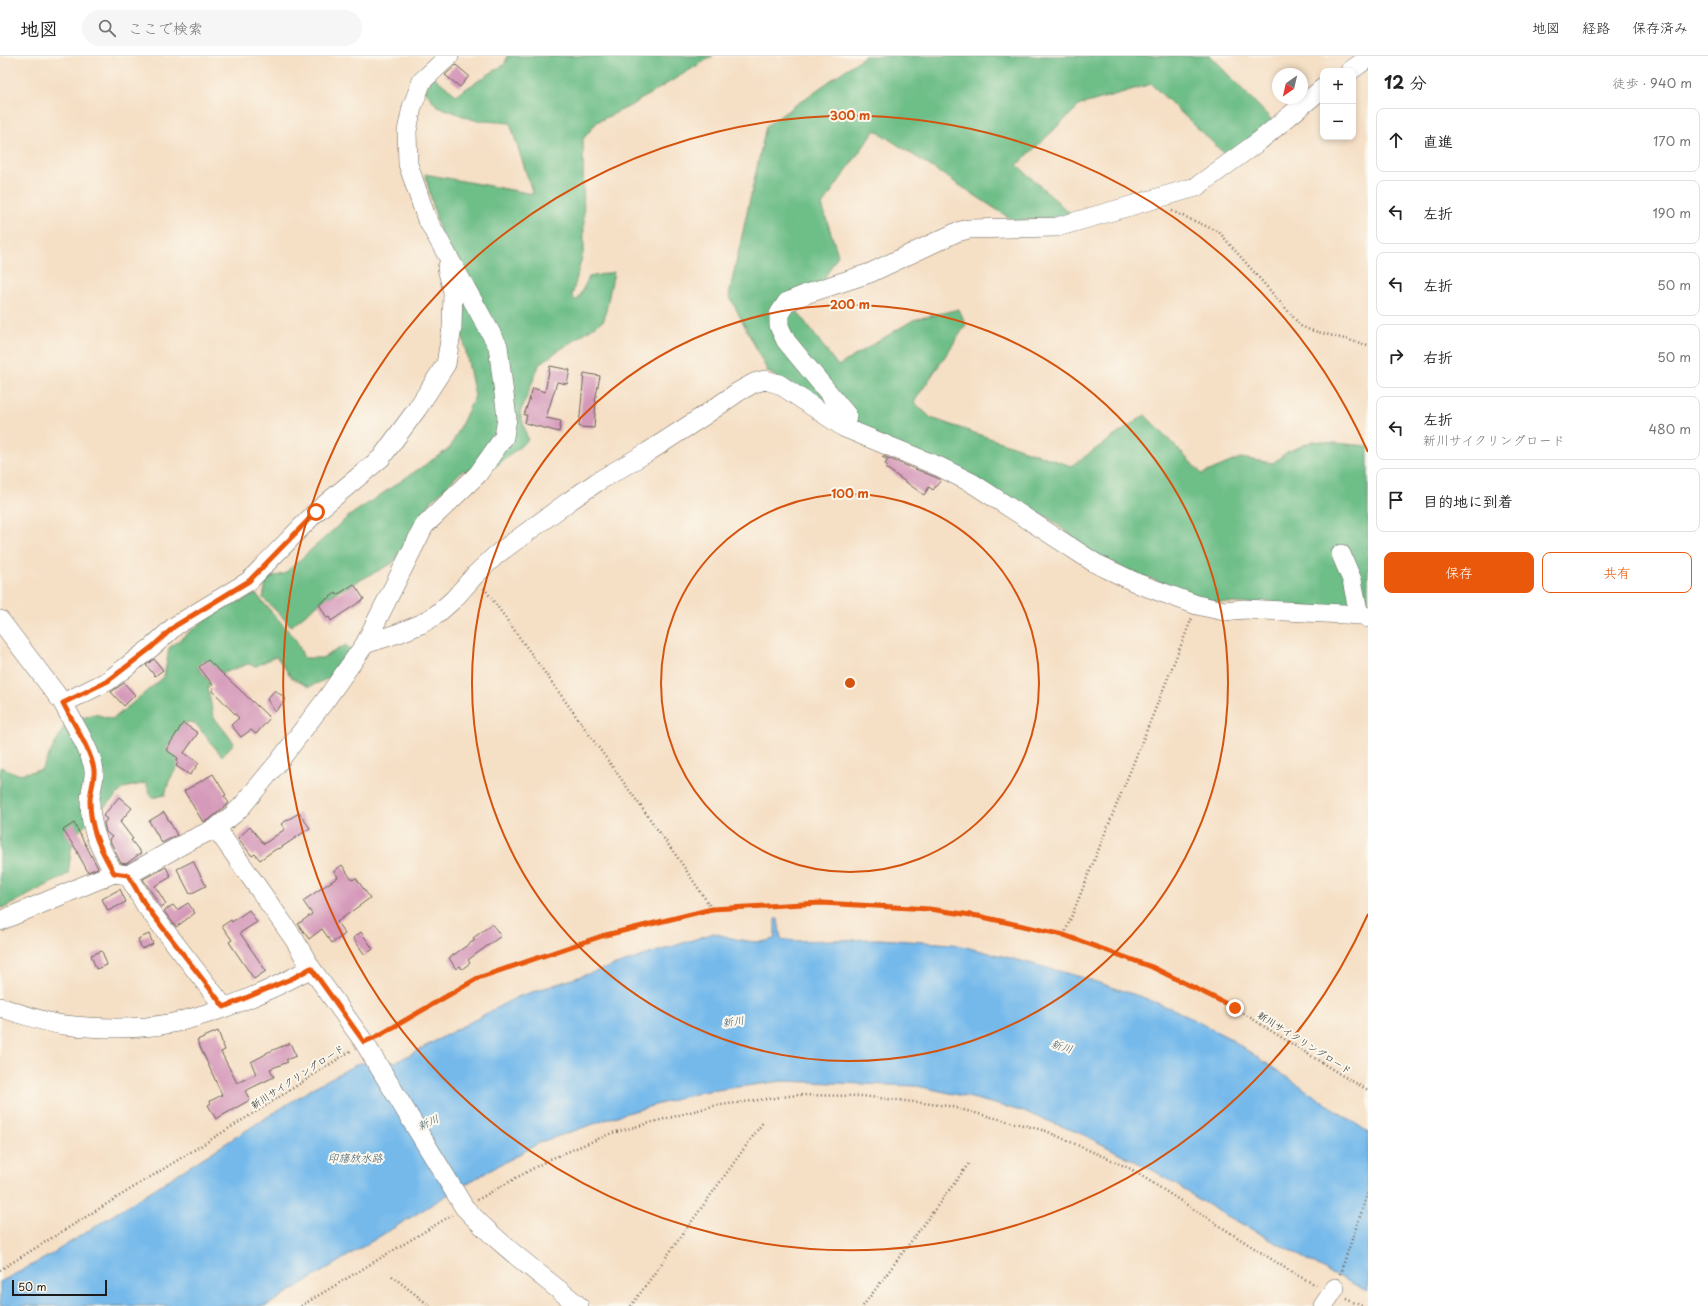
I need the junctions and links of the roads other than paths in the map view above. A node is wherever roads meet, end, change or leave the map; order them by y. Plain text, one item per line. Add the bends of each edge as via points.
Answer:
1 (449, 56) edge
2 (1368, 58) edge
3 (1354, 68) edge
4 (1320, 90) edge
5 (443, 249) junction
6 (845, 428) junction
7 (1341, 554) dead end
8 (1364, 617) edge
9 (0, 620) edge
10 (365, 644) junction
11 (63, 703) junction
12 (216, 828) junction
13 (121, 874) junction
14 (0, 921) edge
15 (311, 968) junction
16 (224, 1007) junction
17 (0, 1008) edge
18 (579, 1306) edge

1 - 5 street via 422,81 412,107 407,131 408,164 426,217
2 - 3 street
4 - 6 street via 1258,142 1196,187 1057,227 969,229 957,232 870,273 787,302 779,314 779,326 786,341 847,415
5 - 10 street via 498,346 507,418 504,438 478,474 424,526
5 - 11 street via 453,292 452,328 446,364 381,458 316,512 249,581 175,626 108,681
6 - 8 street via 972,483 1095,563 1139,584 1197,605 1224,611 1245,609
6 - 10 street via 779,384 765,380 754,383 597,482 496,555 436,614 421,624
7 - 8 street
9 - 11 street
10 - 12 street via 280,760 242,806
11 - 13 street via 88,752 94,770 90,799 97,842
12 - 13 street
12 - 15 street via 294,939
13 - 14 street
13 - 16 street
15 - 16 street
15 - 18 street via 364,1042 464,1207 510,1250
16 - 17 street via 173,1023 111,1028 63,1024

